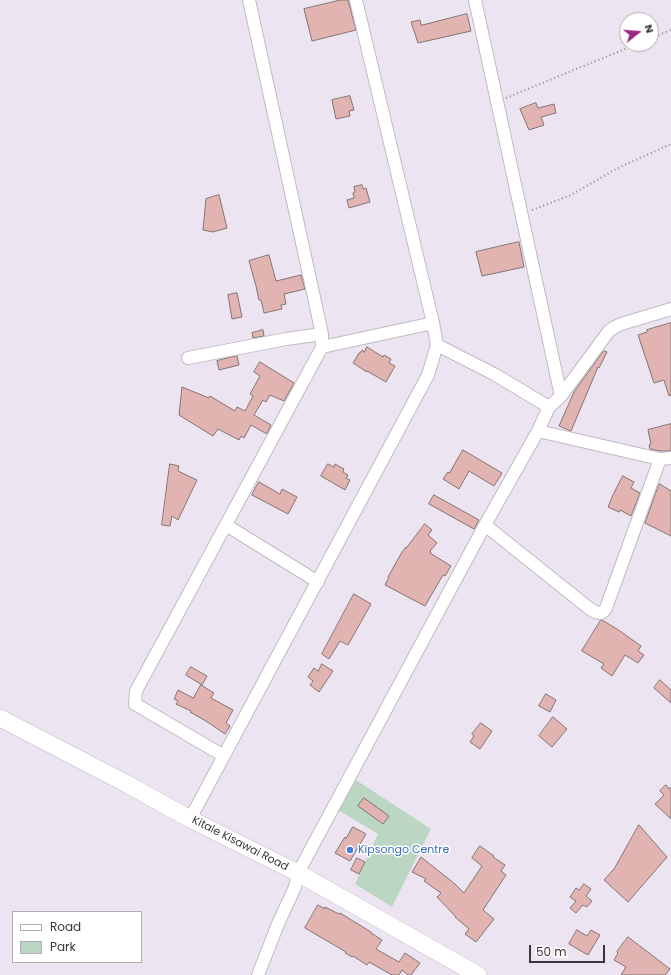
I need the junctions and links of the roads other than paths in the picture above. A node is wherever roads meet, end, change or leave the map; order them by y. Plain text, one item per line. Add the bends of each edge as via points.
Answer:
1 (249, 0) edge
2 (356, 0) edge
3 (475, 0) edge
4 (671, 309) edge
5 (433, 323) junction
6 (322, 334) junction
7 (437, 344) junction
8 (322, 347) junction
9 (188, 358) dead end
10 (561, 396) junction
11 (549, 407) junction
12 (538, 431) junction
13 (666, 458) edge
14 (226, 525) junction
15 (485, 525) junction
16 (318, 582) junction
17 (0, 718) edge
18 (224, 756) junction
19 (190, 819) junction
20 (298, 873) junction
21 (258, 975) edge
22 (478, 975) edge

1 - 6 street
2 - 5 street
3 - 10 street
4 - 10 street via 614,327
5 - 7 street
5 - 8 street
6 - 8 street
6 - 9 street
7 - 11 street
7 - 16 street via 428,375
8 - 14 street
10 - 11 street
11 - 12 street
12 - 13 street
12 - 15 street
13 - 15 street via 606,608 601,613 590,609
14 - 16 street
14 - 18 street via 136,691 135,704
15 - 20 street
16 - 18 street
17 - 19 street, Kitale Kisawai Road
18 - 19 street
19 - 20 street, Kitale Kisawai Road
20 - 21 street via 295,887
20 - 22 street, Kitale Kisawai Road

